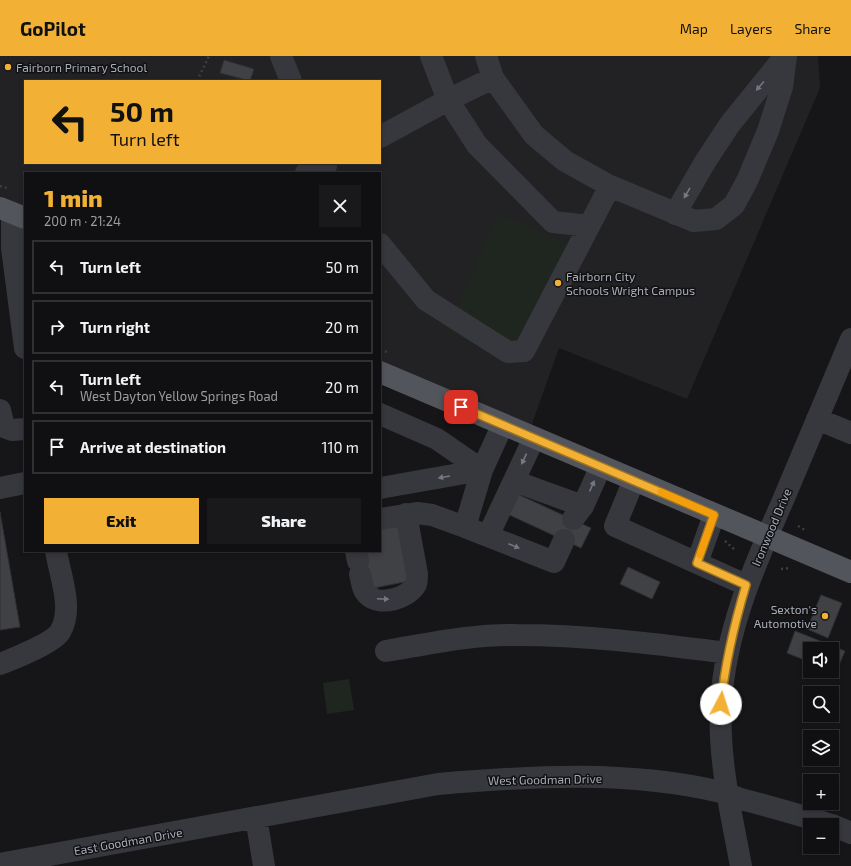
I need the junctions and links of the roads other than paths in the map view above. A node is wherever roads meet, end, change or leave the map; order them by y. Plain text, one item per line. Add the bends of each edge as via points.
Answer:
1 (281, 56) edge
2 (431, 56) edge
3 (486, 56) edge
4 (786, 56) edge
5 (493, 78) junction
6 (291, 80) edge
7 (448, 100) junction
8 (381, 136) edge
9 (610, 186) junction
10 (12, 213) edge
11 (675, 214) junction
12 (589, 226) junction
13 (381, 245) edge
14 (851, 339) edge
15 (24, 340) edge
16 (381, 372) edge
17 (0, 410) edge
18 (381, 414) edge
19 (817, 419) junction
20 (503, 424) junction
21 (24, 429) edge
22 (851, 433) edge
23 (534, 438) junction
24 (601, 466) junction
25 (482, 470) junction
26 (634, 480) junction
27 (514, 481) junction
28 (24, 484) edge
29 (0, 488) edge
30 (381, 488) edge
31 (406, 514) junction
32 (714, 515) junction
33 (381, 519) edge
34 (465, 527) junction
35 (488, 536) junction
36 (767, 536) junction
37 (564, 540) dead end
38 (56, 552) edge
39 (358, 562) edge
40 (697, 563) junction
41 (851, 572) edge
42 (746, 585) junction
43 (386, 651) dead end
44 (728, 653) junction
45 (0, 664) edge
46 (728, 795) junction
47 (256, 817) junction
48 (807, 818) edge
49 (839, 828) edge
50 (851, 832) edge
51 (0, 864) edge
52 (264, 866) edge
53 (740, 866) edge

1 - 6 street
2 - 7 street
3 - 5 street
4 -> 11 street via 730,124
4 - 11 street via 782,87 768,131 734,205 716,219 694,221
5 - 7 street
5 - 9 street via 534,135 565,161
7 - 8 street
7 - 12 street via 477,145 553,222
9 - 11 street
9 - 12 street
10 - 15 street via 12,248
12 - 13 street via 524,350 508,352 426,300
14 - 19 street, Ironwood Drive
16 - 20 main road
17 - 21 street via 4,427 12,430
18 - 25 street via 437,439
19 - 22 street
19 - 36 street, Ironwood Drive
20 - 23 main road
20 - 25 street
23 - 24 main road
23 -> 27 street
24 - 26 main road
27 -> 24 street via 578,513
25 -> 30 street
25 - 34 street
26 - 32 main road
26 - 40 street via 615,526
27 - 35 street
28 - 29 street
31 - 33 street
31 - 34 street via 417,512 432,515
39 -> 31 street via 368,596 379,600 395,599 409,592 416,583 417,574
32 - 36 main road
32 - 40 street
34 - 35 street
35 -> 37 street via 554,562
36 - 41 main road
36 - 42 street, Ironwood Drive
38 - 45 street via 67,611 60,633 34,650
40 - 42 street
42 - 44 street, Ironwood Drive
43 - 44 street via 448,640 514,634 616,639
44 - 46 street, Ironwood Drive via 722,690 721,728 722,767
46 - 47 street, West Goodman Drive via 723,792 659,782 616,778 510,778 438,784
46 - 48 street, West Goodman Drive
46 - 53 street, Ironwood Drive
47 - 51 street, East Goodman Drive
47 - 52 street
49 - 50 street, West Goodman Drive

